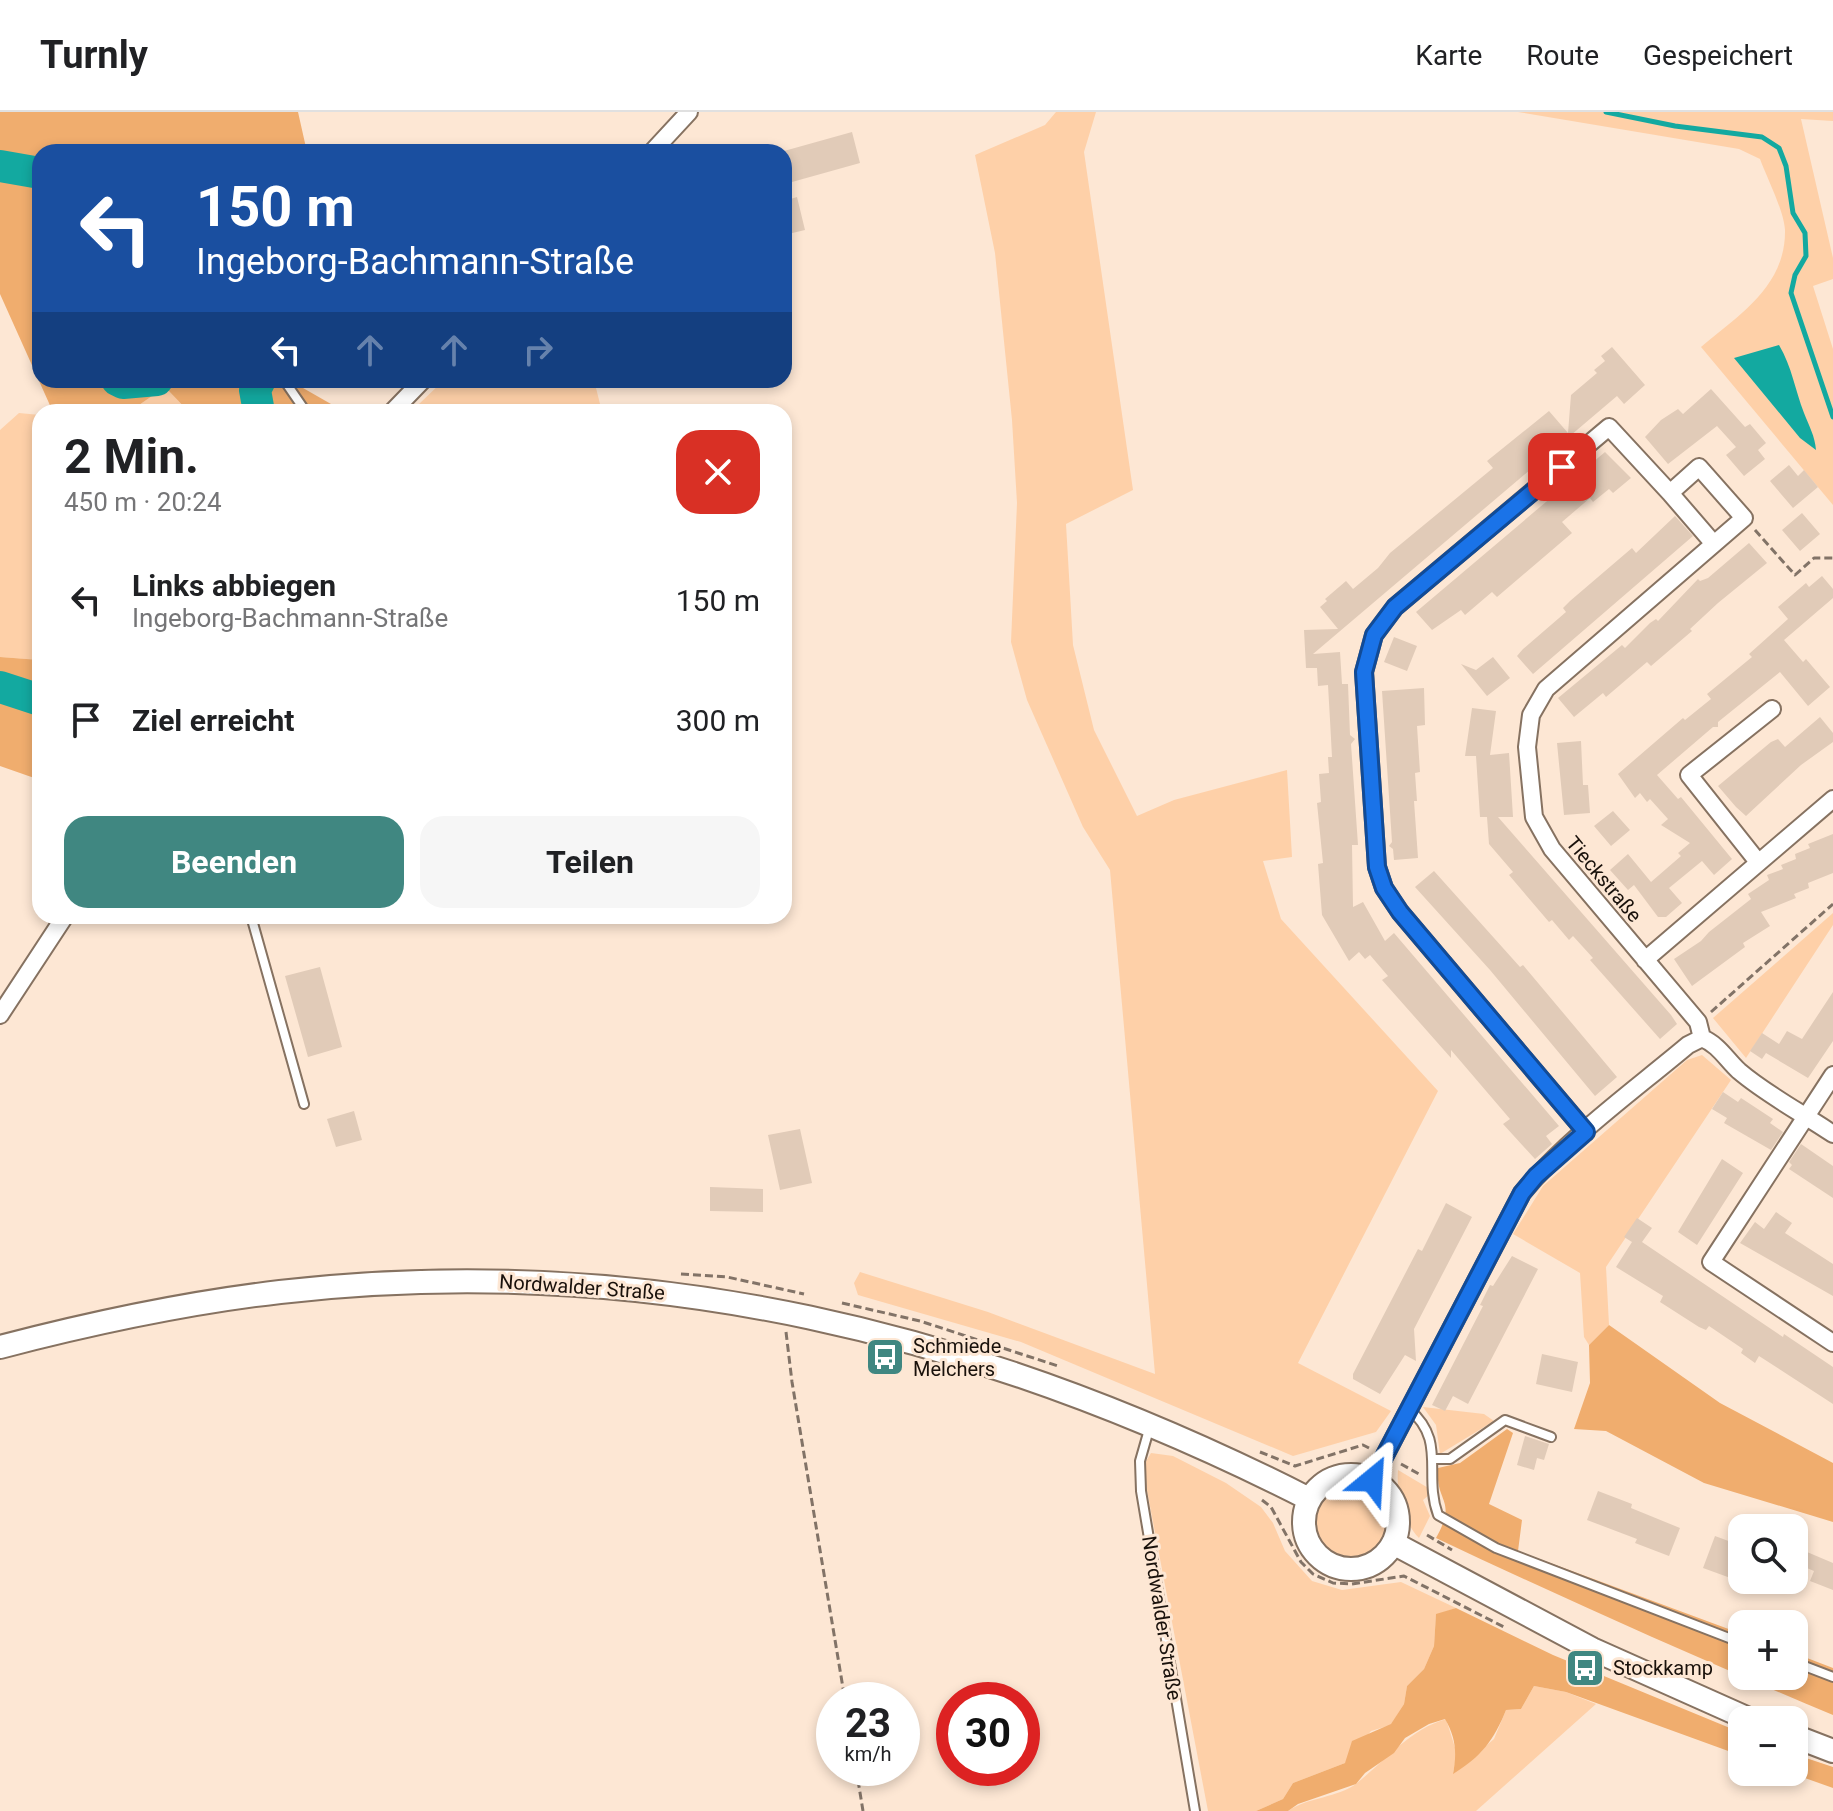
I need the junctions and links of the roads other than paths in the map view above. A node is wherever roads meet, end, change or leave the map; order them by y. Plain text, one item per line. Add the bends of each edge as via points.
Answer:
1 (689, 112) edge
2 (659, 144) edge
3 (415, 388) edge
4 (400, 404) edge
5 (1670, 493) junction
6 (1714, 544) junction
7 (1772, 709) dead end
8 (1833, 799) edge
9 (1758, 862) junction
10 (60, 924) edge
11 (253, 924) edge
12 (1645, 960) junction
13 (0, 1015) edge
14 (1700, 1030) junction
15 (1833, 1075) edge
16 (304, 1104) dead end
17 (1805, 1116) junction
18 (1586, 1132) junction
19 (1833, 1134) edge
20 (1833, 1343) edge
21 (0, 1347) edge
22 (1409, 1409) junction
23 (1150, 1426) junction
24 (1551, 1437) dead end
25 (1433, 1459) junction
26 (1372, 1480) junction
27 (1309, 1499) junction
28 (1393, 1543) junction
29 (1728, 1638) edge
30 (1808, 1667) edge
31 (1833, 1677) edge
32 (1728, 1710) edge
33 (1808, 1741) edge
34 (1833, 1751) edge
35 (1195, 1811) edge

1 - 2 street
3 - 4 street
5 - 6 street
5 - 6 street, Tieckstraße via 1699,467 1744,518
5 - 18 street via 1609,427 1395,607 1374,635 1364,672 1377,867 1384,888
6 - 12 street, Tieckstraße via 1546,689 1531,715 1527,747 1534,817 1552,849
7 - 9 street via 1689,775
8 - 9 street
9 - 12 street
10 - 13 street
11 - 16 lane
12 - 14 street, Tieckstraße
14 - 17 street, Tieckstraße via 1738,1070
14 - 18 street
15 - 17 street
17 - 19 street, Tieckstraße
17 - 20 street via 1711,1262
18 - 22 street via 1522,1193
21 - 23 main road, Nordwalder Straße via 189,1305 291,1291 390,1283 589,1285 662,1291 859,1327 964,1357
22 - 25 lane via 1423,1421
22 - 26 street
23 - 27 main road, Nordwalder Straße
23 - 35 lane, Nordwalder Straße via 1140,1461 1141,1491
24 - 25 lane via 1505,1420 1450,1459
25 - 29 lane via 1430,1482 1438,1515 1496,1548
26 - 27 main road via 1344,1475
26 - 28 main road via 1393,1500 1398,1529
27 - 28 main road via 1304,1513 1308,1542 1329,1564 1343,1569 1372,1564
28 - 32 main road via 1592,1649
30 - 31 lane
33 - 34 main road

